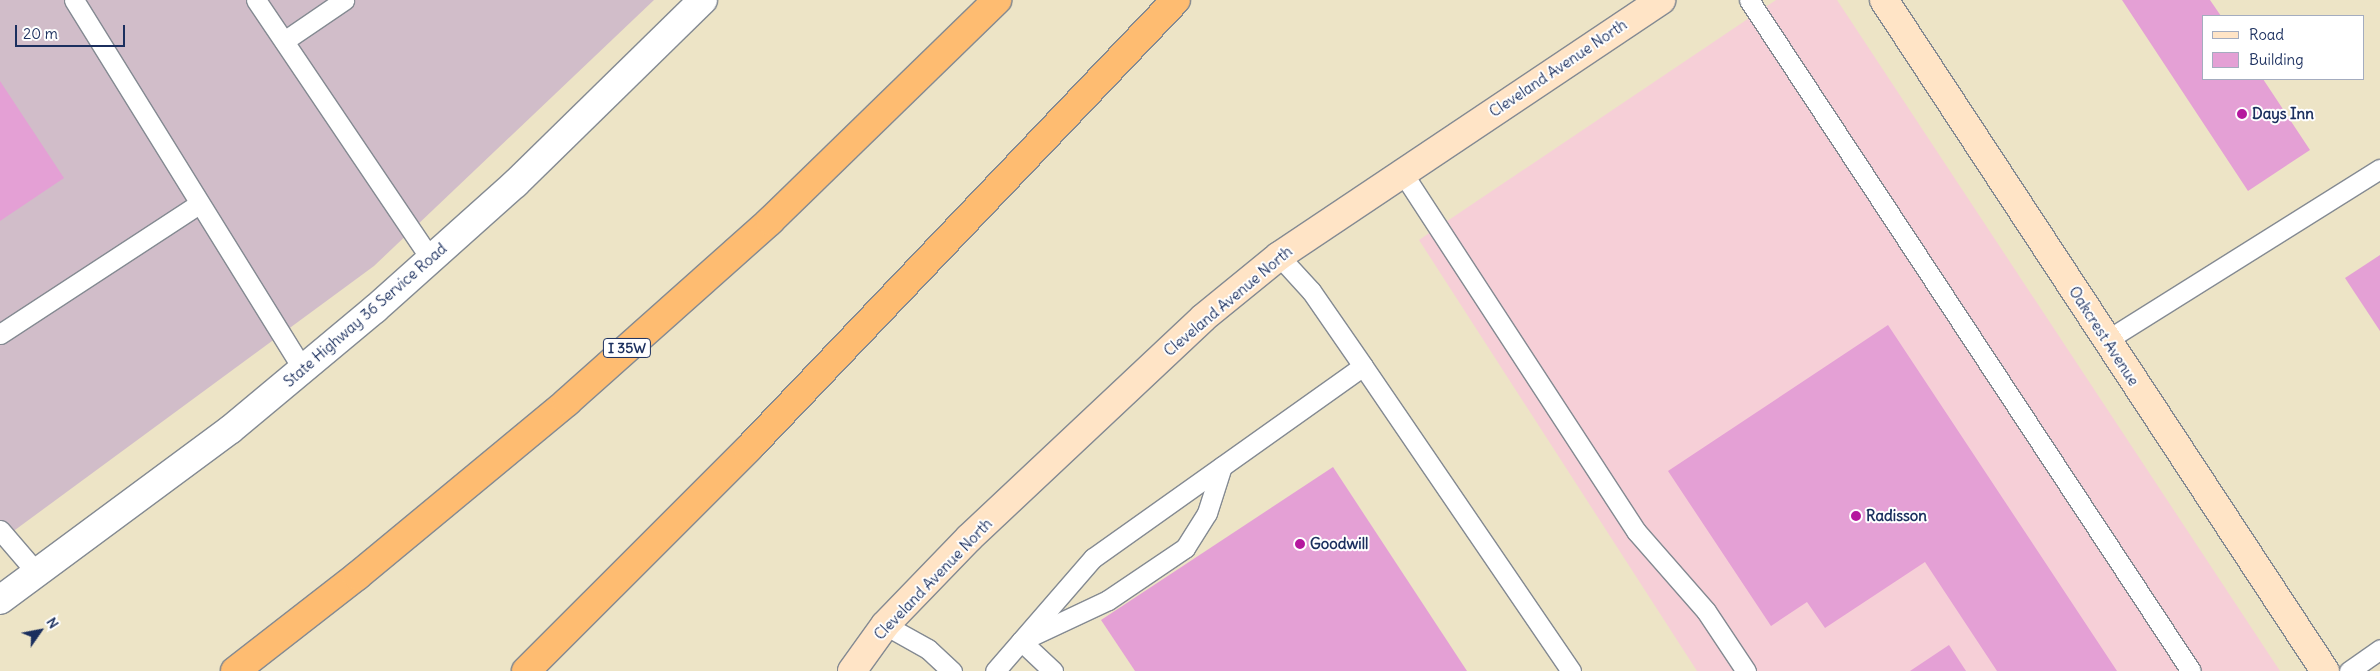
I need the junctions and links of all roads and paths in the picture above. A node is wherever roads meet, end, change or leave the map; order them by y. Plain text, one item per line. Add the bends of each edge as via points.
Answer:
1 (74, 0) edge
2 (256, 0) edge
3 (344, 0) edge
4 (704, 0) edge
5 (997, 0) edge
6 (1176, 0) edge
7 (1661, 0) edge
8 (1749, 0) edge
9 (1884, 0) edge
10 (284, 41) junction
11 (2380, 170) edge
12 (1402, 172) junction
13 (198, 204) junction
14 (1279, 256) junction
15 (431, 259) junction
16 (0, 334) edge
17 (2107, 340) junction
18 (1362, 366) junction
19 (302, 370) junction
20 (748, 449) junction
21 (1222, 466) junction
22 (0, 530) edge
23 (37, 573) junction
24 (0, 600) edge
25 (885, 626) junction
26 (1021, 641) junction
27 (2380, 650) edge
28 (236, 671) edge
29 (526, 671) edge
30 (549, 671) edge
31 (852, 671) edge
32 (952, 671) edge
33 (995, 671) edge
34 (1053, 671) edge
35 (1571, 671) edge
36 (1746, 671) edge
37 (2191, 671) edge
38 (2325, 671) edge
39 (2349, 671) edge

1 - 13 lane
2 - 10 lane
3 - 10 lane
4 - 15 street, State Highway 36 Service Road via 522,177
5 - 28 highway, I 35W via 770,220 567,402 357,576
6 - 20 highway
7 - 12 street, Cleveland Avenue North
8 - 37 lane
9 - 17 street, Oakcrest Avenue
10 - 15 lane
11 - 17 lane
12 - 14 street, Cleveland Avenue North
12 - 36 lane via 1636,532 1706,611
13 - 16 lane
13 - 19 lane
14 - 18 lane via 1311,291
14 - 25 street, Cleveland Avenue North via 1203,318 969,538
15 - 19 street, State Highway 36 Service Road
17 - 38 street, Oakcrest Avenue
18 - 21 lane
18 - 35 lane
19 - 23 street, State Highway 36 Service Road via 231,429
20 - 29 highway
20 - 30 highway
21 - 26 lane via 1092,558
21 - 26 lane via 1207,513 1185,548 1108,600
22 - 23 lane
23 - 24 street, State Highway 36 Service Road
25 - 31 street, Cleveland Avenue North
25 - 32 lane via 928,649
26 - 33 lane
26 - 34 lane
27 - 39 lane

